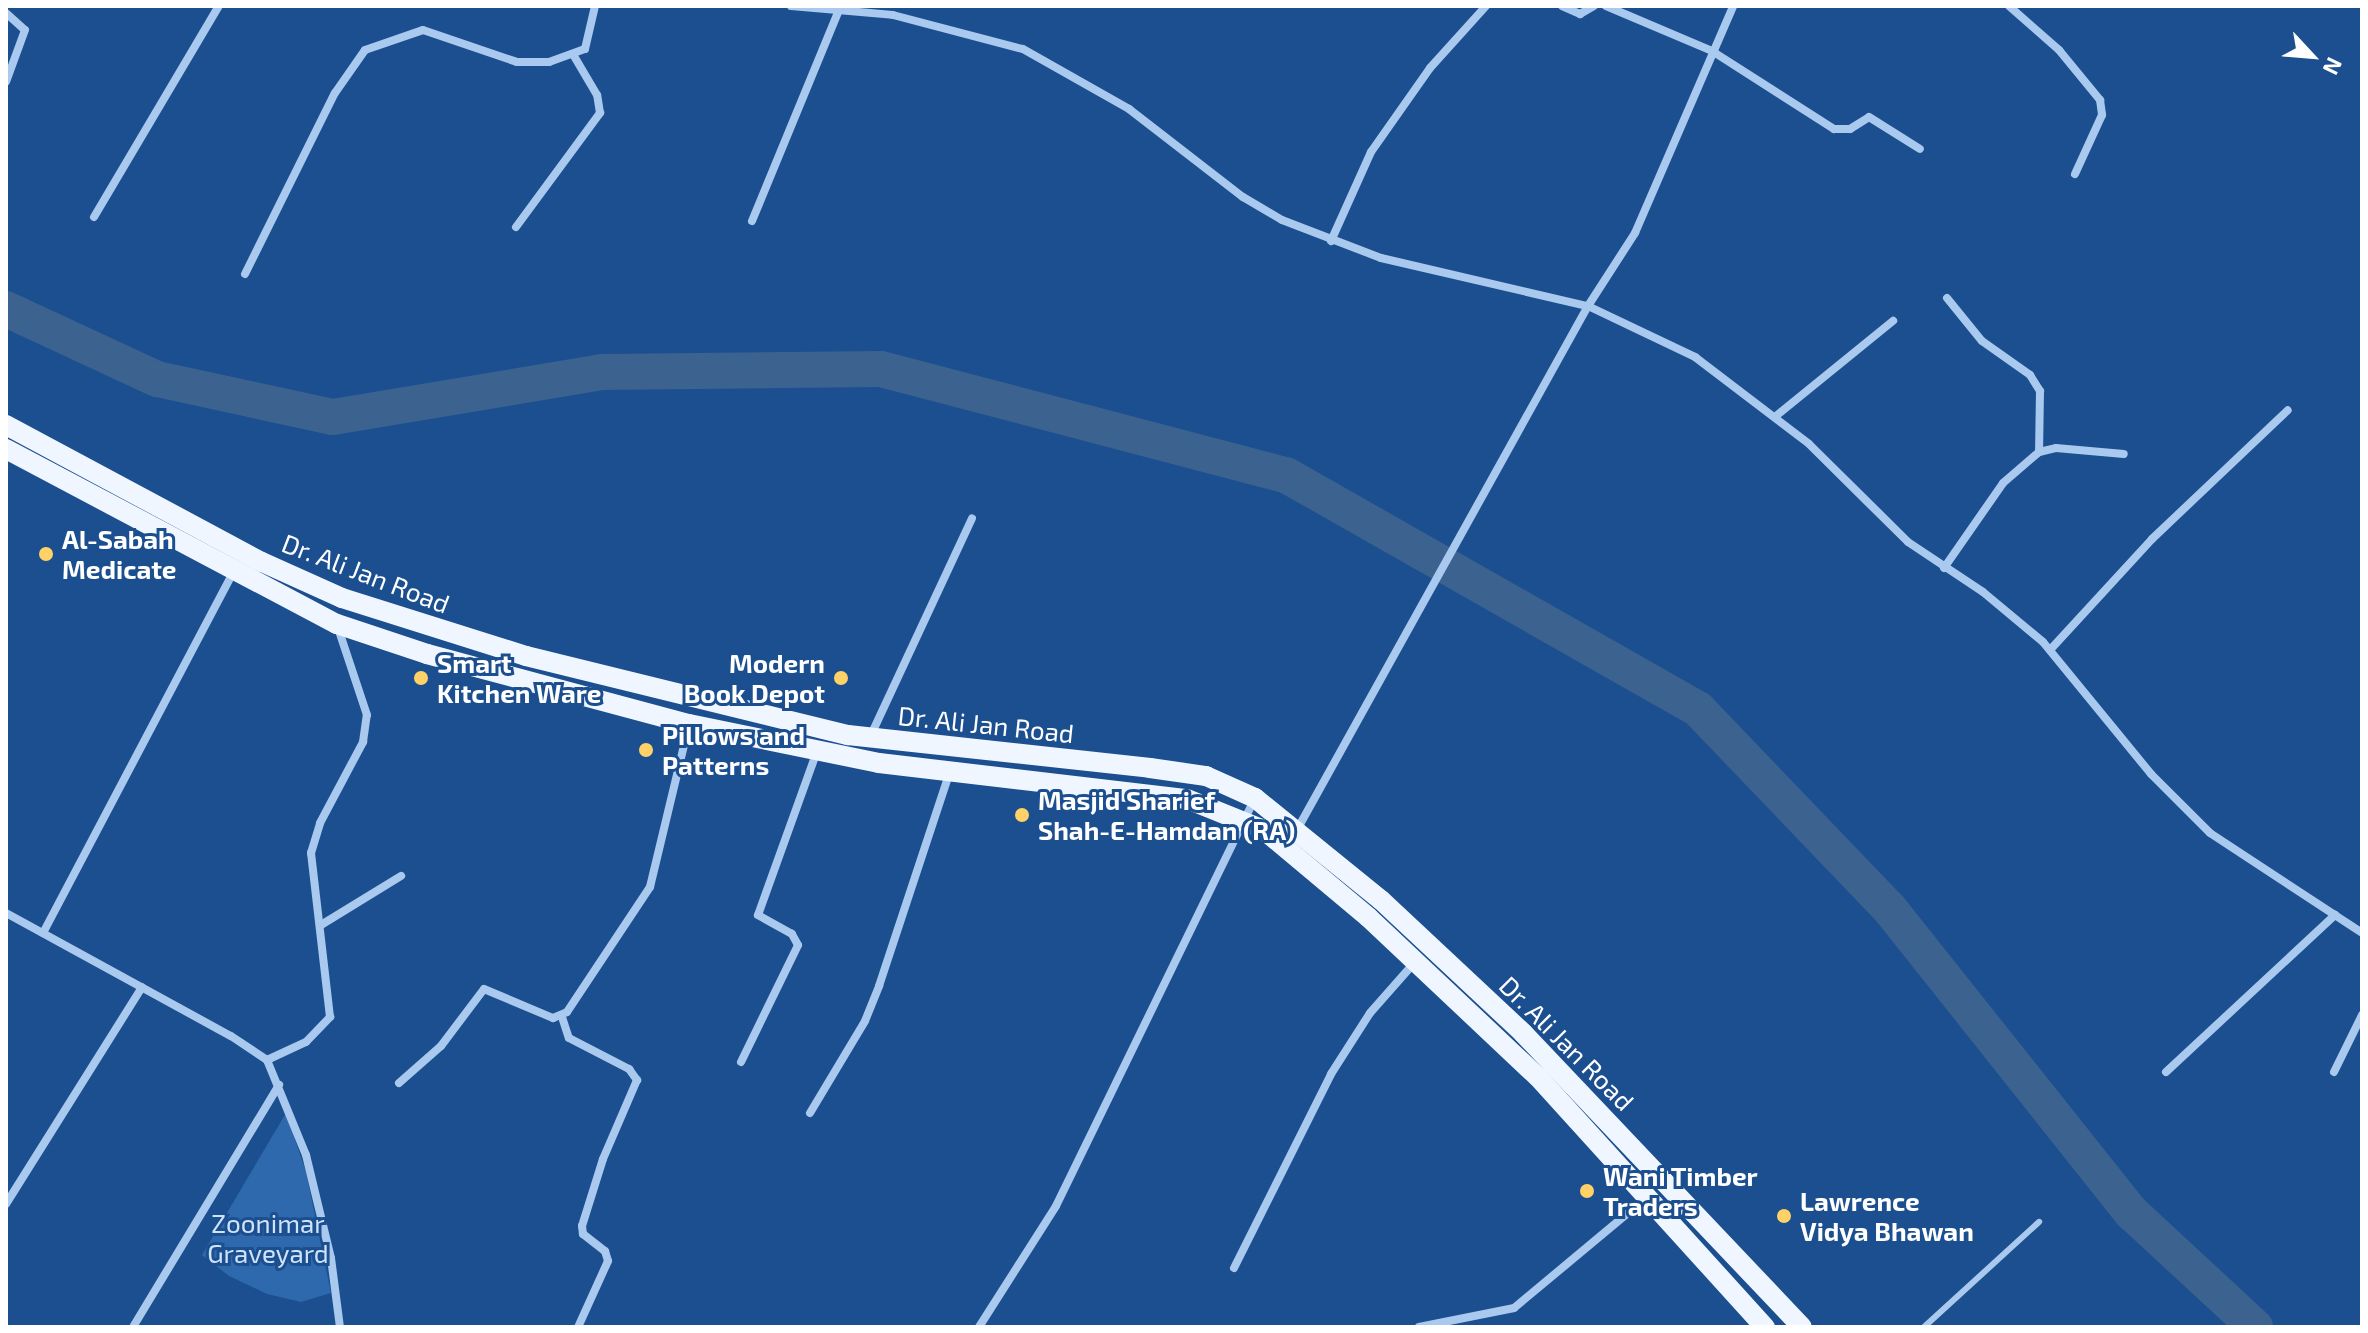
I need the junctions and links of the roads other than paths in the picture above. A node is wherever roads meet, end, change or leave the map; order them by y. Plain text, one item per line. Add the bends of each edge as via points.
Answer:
1 (219, 6) edge
2 (595, 6) edge
3 (791, 6) edge
4 (823, 6) edge
5 (1486, 6) edge
6 (1562, 6) edge
7 (1594, 6) edge
8 (1606, 6) edge
9 (1733, 6) edge
10 (2009, 6) edge
11 (840, 8) junction
12 (895, 10) edge
13 (6, 13) edge
14 (1712, 51) junction
15 (574, 56) junction
16 (6, 82) edge
17 (1920, 149) dead end
18 (2075, 174) dead end
19 (94, 217) dead end
20 (752, 221) dead end
21 (516, 227) dead end
22 (1331, 241) junction
23 (245, 274) dead end
24 (1947, 298) dead end
25 (1588, 306) junction
26 (1893, 321) dead end
27 (2288, 410) dead end
28 (1776, 416) junction
29 (6, 425) edge
30 (6, 449) edge
31 (2039, 452) junction
32 (2124, 454) dead end
33 (972, 518) dead end
34 (1944, 568) junction
35 (233, 572) junction
36 (337, 624) junction
37 (2050, 650) junction
38 (689, 724) junction
39 (869, 738) junction
40 (817, 751) junction
41 (949, 773) junction
42 (1255, 798) junction
43 (1245, 822) junction
44 (1298, 828) junction
45 (401, 876) dead end
46 (6, 913) edge
47 (2335, 915) junction
48 (321, 925) junction
49 (43, 933) junction
50 (2362, 933) edge
51 (1415, 962) junction
52 (142, 987) junction
53 (2362, 1015) edge
54 (562, 1017) junction
55 (267, 1060) junction
56 (741, 1062) dead end
57 (2166, 1072) dead end
58 (2334, 1072) dead end
59 (399, 1083) dead end
60 (279, 1085) junction
61 (810, 1113) dead end
62 (1645, 1199) junction
63 (6, 1204) edge
64 (2039, 1222) dead end
65 (1234, 1268) dead end
66 (133, 1327) edge
67 (340, 1327) edge
68 (578, 1327) edge
69 (979, 1327) edge
70 (1419, 1327) edge
71 (1765, 1327) edge
72 (1802, 1327) edge
73 (1924, 1327) edge

1 - 19 street
2 - 15 street via 592,33
3 - 4 street
4 - 11 street
5 - 22 street via 1430,68 1371,152
6 - 7 street via 1580,14
8 - 14 street
9 - 14 street
10 - 18 street via 2059,50 2100,100 2102,115
11 - 12 street
11 - 20 street
12 - 22 street via 1023,49 1077,76 1243,197
13 - 16 street via 25,30
14 - 17 street via 1834,129 1850,129 1869,117
14 - 25 street via 1647,207
15 - 21 street via 597,95 600,113
15 - 23 street via 517,62 423,30 365,50 335,93
22 - 25 street via 1381,258
24 - 31 street via 1982,341 2030,375 2040,391
25 - 28 street via 1695,357
25 - 44 street
26 - 28 street
27 - 37 street via 2152,539
28 - 34 street via 1878,515
29 - 39 main road, Dr. Ali Jan Road via 249,555 342,598 602,677
30 - 35 main road, Dr. Ali Jan Road
31 - 32 street via 2056,448
31 - 34 street via 2003,483
33 - 39 street
34 - 37 street
35 - 36 main road, Dr. Ali Jan Road
35 - 49 street
36 - 38 main road, Dr. Ali Jan Road
36 - 48 street via 367,715 349,776 313,837
37 - 47 street via 2181,806 2210,833
38 - 40 main road, Dr. Ali Jan Road
38 - 54 street via 650,887
39 - 42 main road, Dr. Ali Jan Road via 1206,776
40 - 41 main road, Dr. Ali Jan Road
40 - 56 street via 758,915 792,934 798,945
41 - 43 main road, Dr. Ali Jan Road via 1187,799
41 - 61 street via 875,998
42 - 43 street
42 - 44 main road, Dr. Ali Jan Road
43 - 51 main road, Dr. Ali Jan Road via 1284,845
43 - 69 street via 1056,1206
44 - 72 main road, Dr. Ali Jan Road via 1523,1033
45 - 48 street
46 - 49 street
47 - 50 street
47 - 57 street
48 - 55 street via 330,1017 306,1042
49 - 52 street
51 - 62 main road, Dr. Ali Jan Road via 1538,1077
51 - 65 street via 1370,1013 1331,1074
52 - 55 street
52 - 63 street
53 - 58 street
54 - 59 street via 484,989 441,1046
54 - 68 street via 569,1038 629,1069 637,1080 582,1226 608,1261
55 - 60 street
60 - 66 street
60 - 67 street via 306,1155 331,1258
62 - 70 street via 1521,1303 1497,1314
62 - 71 main road, Dr. Ali Jan Road
64 - 73 lane

